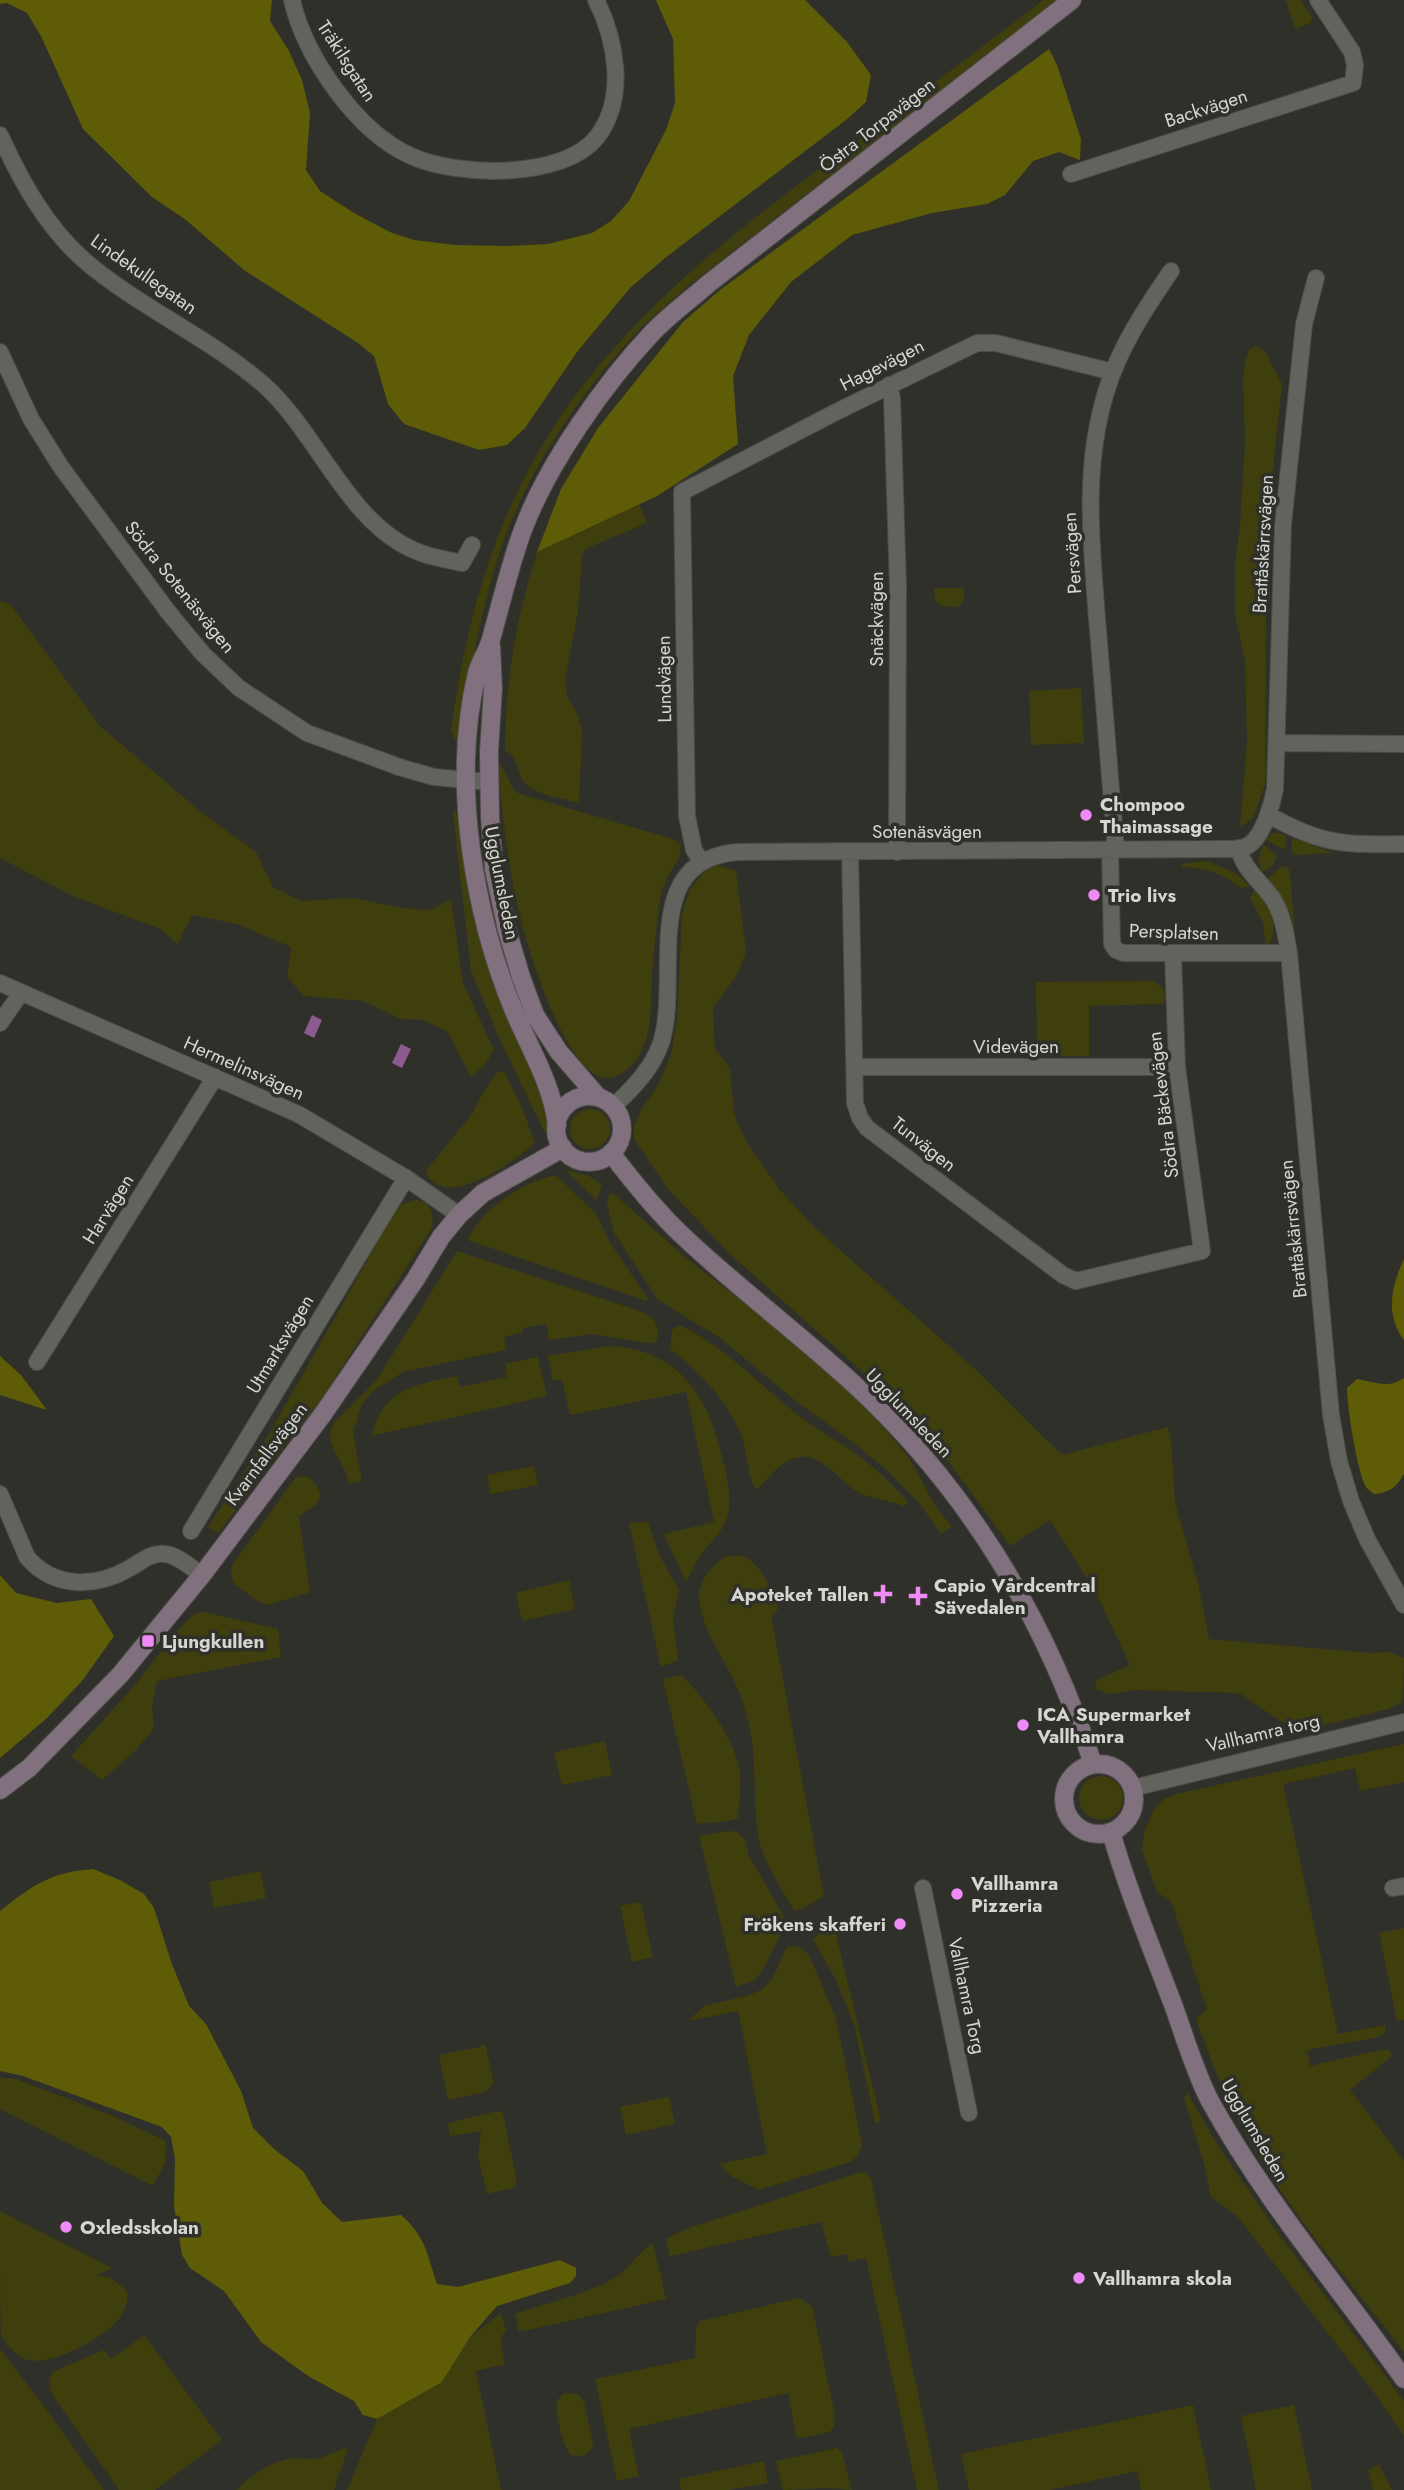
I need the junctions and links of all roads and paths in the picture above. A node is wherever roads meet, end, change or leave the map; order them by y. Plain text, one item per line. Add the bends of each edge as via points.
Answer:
1 (292, 0) edge
2 (596, 0) edge
3 (1072, 0) edge
4 (1318, 0) edge
5 (0, 135) edge
6 (1071, 174) dead end
7 (1171, 271) dead end
8 (1316, 278) dead end
9 (708, 284) joint
10 (0, 352) edge
11 (1113, 372) junction
12 (889, 385) junction
13 (682, 492) joint
14 (472, 545) dead end
15 (491, 641) junction
16 (1277, 743) junction
17 (1404, 744) edge
18 (466, 780) junction
19 (489, 782) junction
20 (1269, 814) junction
21 (1404, 844) edge
22 (1239, 848) junction
23 (1113, 850) junction
24 (850, 852) junction
25 (897, 852) junction
26 (701, 861) junction
27 (1289, 953) junction
28 (1173, 954) junction
29 (0, 983) edge
30 (21, 993) junction
31 (0, 1023) edge
32 (855, 1067) junction
33 (1177, 1067) junction
34 (215, 1077) junction
35 (606, 1102) junction
36 (557, 1125) junction
37 (563, 1148) junction
38 (611, 1153) junction
39 (406, 1178) junction
40 (459, 1215) junction
41 (1202, 1251) joint
42 (37, 1362) dead end
43 (0, 1494) edge
44 (191, 1531) dead end
45 (202, 1576) junction
46 (1404, 1605) edge
47 (1404, 1722) edge
48 (1093, 1764) junction
49 (1133, 1788) junction
50 (0, 1790) edge
51 (1111, 1832) junction
52 (922, 1888) dead end
53 (970, 2113) dead end
54 (1404, 2379) edge

1 - 2 street, Träkilsgatan via 322,68 375,134 429,163 496,172 559,161 587,146 603,128 612,101 615,62 609,28
3 - 9 street, Östra Torpavägen
4 - 6 street, Backvägen via 1352,52 1353,83
5 - 14 street, Lindekullegatan via 35,202 75,252 267,388 383,532 421,553 462,563
7 - 11 street, Persvägen via 1140,316
8 - 16 street, Brattåskärrsvägen via 1304,324 1283,525
9 - 15 street, Ugglumsleden via 653,332 566,445 525,524
10 - 18 street, Södra Sotenäsvägen via 31,419 81,495 203,654 246,693 317,737 414,772
11 - 12 street, Hagevägen via 985,342
11 - 23 street, Persvägen via 1095,436 1090,506
12 - 13 street, Hagevägen
12 - 25 street, Snäckvägen via 898,587
13 - 26 street, Lundvägen via 687,816
15 - 18 street, Ugglumsleden via 478,672
15 - 19 street, Ugglumsleden
16 - 17 street
16 - 20 street, Brattåskärrsvägen
18 - 19 street, Södra Sotenäsvägen
18 - 36 street, Ugglumsleden via 469,834 487,933 513,1010 550,1092
19 - 35 street, Ugglumsleden via 494,869 521,977 535,1015 559,1052
20 - 21 street via 1322,840
20 - 22 street via 1252,843
22 - 23 street, Sotenäsvägen
22 - 27 street, Brattåskärrsvägen via 1244,863 1275,902
23 - 25 street, Sotenäsvägen
23 - 28 street, Persplatsen via 1112,944 1123,953
24 - 25 street, Sotenäsvägen
24 - 26 street, Sotenäsvägen via 738,852
24 - 32 street, Tunvägen
26 - 35 street via 687,874 673,899 661,1044 638,1082
27 - 28 street, Persplatsen
27 - 46 street, Brattåskärrsvägen via 1339,1461 1367,1539
28 - 33 street, Södra Bäckevägen
29 - 30 street, Hermelinsvägen
30 - 31 street
30 - 34 street, Hermelinsvägen
32 - 33 street, Videvägen
32 - 41 street, Tunvägen via 856,1110 867,1128 1068,1278 1084,1280
33 - 41 street, Södra Bäckevägen
34 - 39 street, Hermelinsvägen via 298,1114
34 - 42 street, Harvägen
35 - 36 street via 575,1099 562,1110
35 - 38 street, Ugglumsleden via 621,1122 622,1133
36 - 37 street, Ugglumsleden
37 - 38 street via 577,1159 589,1161
37 - 40 street, Kvarnfallsvägen via 483,1194
38 - 48 street, Ugglumsleden via 683,1237 855,1385 944,1480 1019,1592
39 - 40 street, Hermelinsvägen
39 - 44 street, Utmarksvägen
40 - 45 street, Kvarnfallsvägen via 323,1414
43 - 45 street via 27,1557 52,1577 66,1582 96,1581 160,1553
45 - 50 street, Kvarnfallsvägen via 120,1675 29,1768
47 - 49 street, Vallhamra torg
48 - 49 street via 1117,1769
48 - 51 street via 1071,1778 1065,1804 1073,1822 1084,1830
49 - 51 street via 1131,1815
51 - 54 street, Ugglumsleden via 1209,2098 1295,2235
52 - 53 street, Vallhamra Torg

